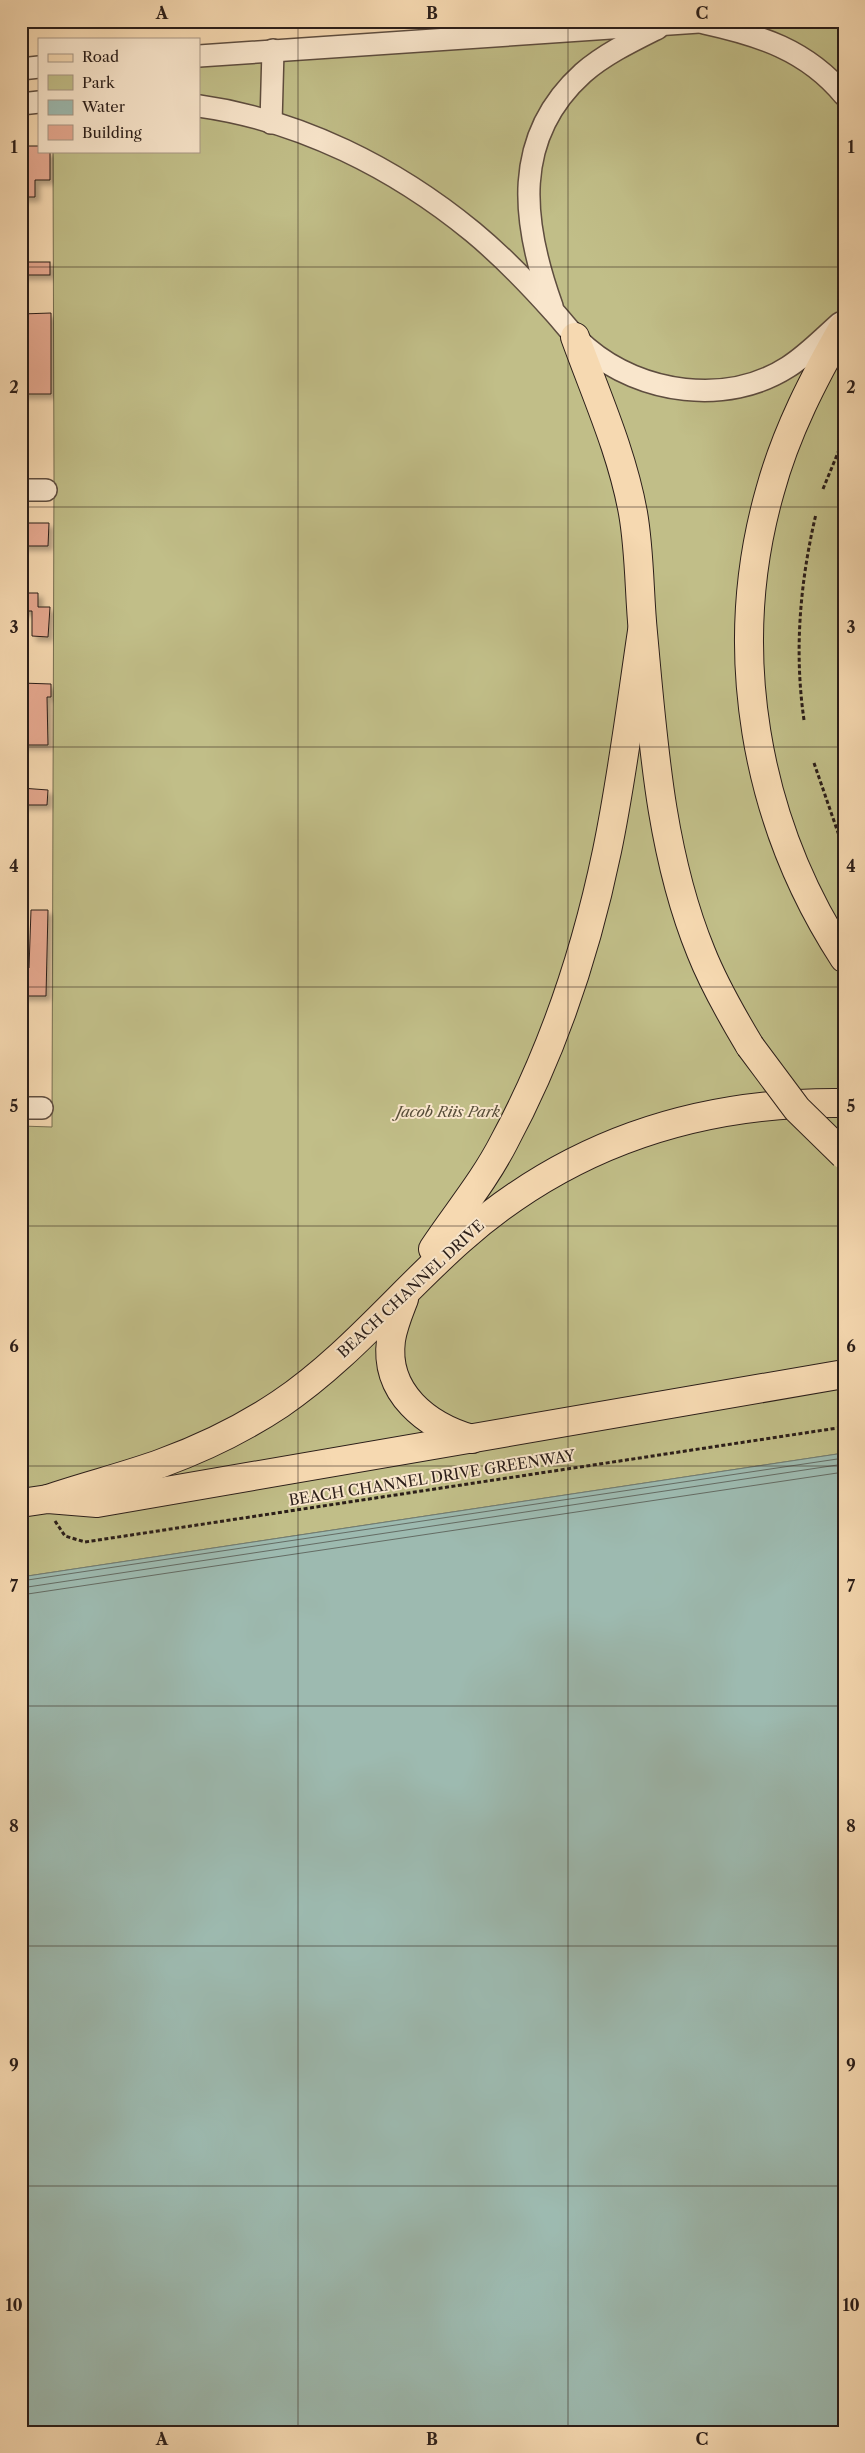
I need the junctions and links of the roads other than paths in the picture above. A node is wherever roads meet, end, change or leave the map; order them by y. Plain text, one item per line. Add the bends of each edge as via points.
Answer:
1 (709, 22) edge
2 (665, 25) junction
3 (273, 50) junction
4 (200, 56) edge
5 (38, 68) edge
6 (21, 69) edge
7 (844, 95) edge
8 (38, 102) edge
9 (21, 104) edge
10 (200, 106) edge
11 (271, 123) junction
12 (555, 313) junction
13 (844, 320) edge
14 (844, 326) edge
15 (575, 337) junction
16 (21, 490) edge
17 (46, 490) dead end
18 (642, 631) junction
19 (844, 958) edge
20 (844, 1103) edge
21 (844, 1156) edge
22 (407, 1292) junction
23 (844, 1374) edge
24 (472, 1439) junction
25 (48, 1500) junction
26 (21, 1503) edge

1 - 2 street
1 - 7 street via 784,46 811,62
2 - 3 street
2 - 12 street via 614,51 584,72 556,104 538,137 528,181 529,219 539,269
3 - 4 street
3 - 11 street
5 - 6 street
8 - 9 street
10 - 11 street
11 - 12 street via 350,153 410,185 474,233
12 - 15 street
13 - 15 street via 782,370 748,385 713,390 677,389 644,380 600,358
14 - 19 main road via 800,408 770,489 755,564 749,649 756,729 771,801 803,884
15 - 18 main road via 628,487 638,550
16 - 17 street
18 - 21 main road, bridge via 662,808 677,880 700,951 750,1046 797,1109
18 - 22 main road via 607,850 584,945 564,1006 541,1066 504,1143 479,1186 433,1247
20 - 22 main road, BEACH CHANNEL DRIVE via 788,1104 712,1114 664,1125 620,1141 550,1174 508,1201 460,1240
22 - 24 main road via 391,1341 397,1380 406,1398 420,1414 444,1429
22 - 25 main road, BEACH CHANNEL DRIVE via 319,1375 280,1404 236,1430 161,1463
23 - 24 main road, BEACH CHANNEL DRIVE
24 - 25 main road, BEACH CHANNEL DRIVE via 98,1503
25 - 26 main road, BEACH CHANNEL DRIVE

